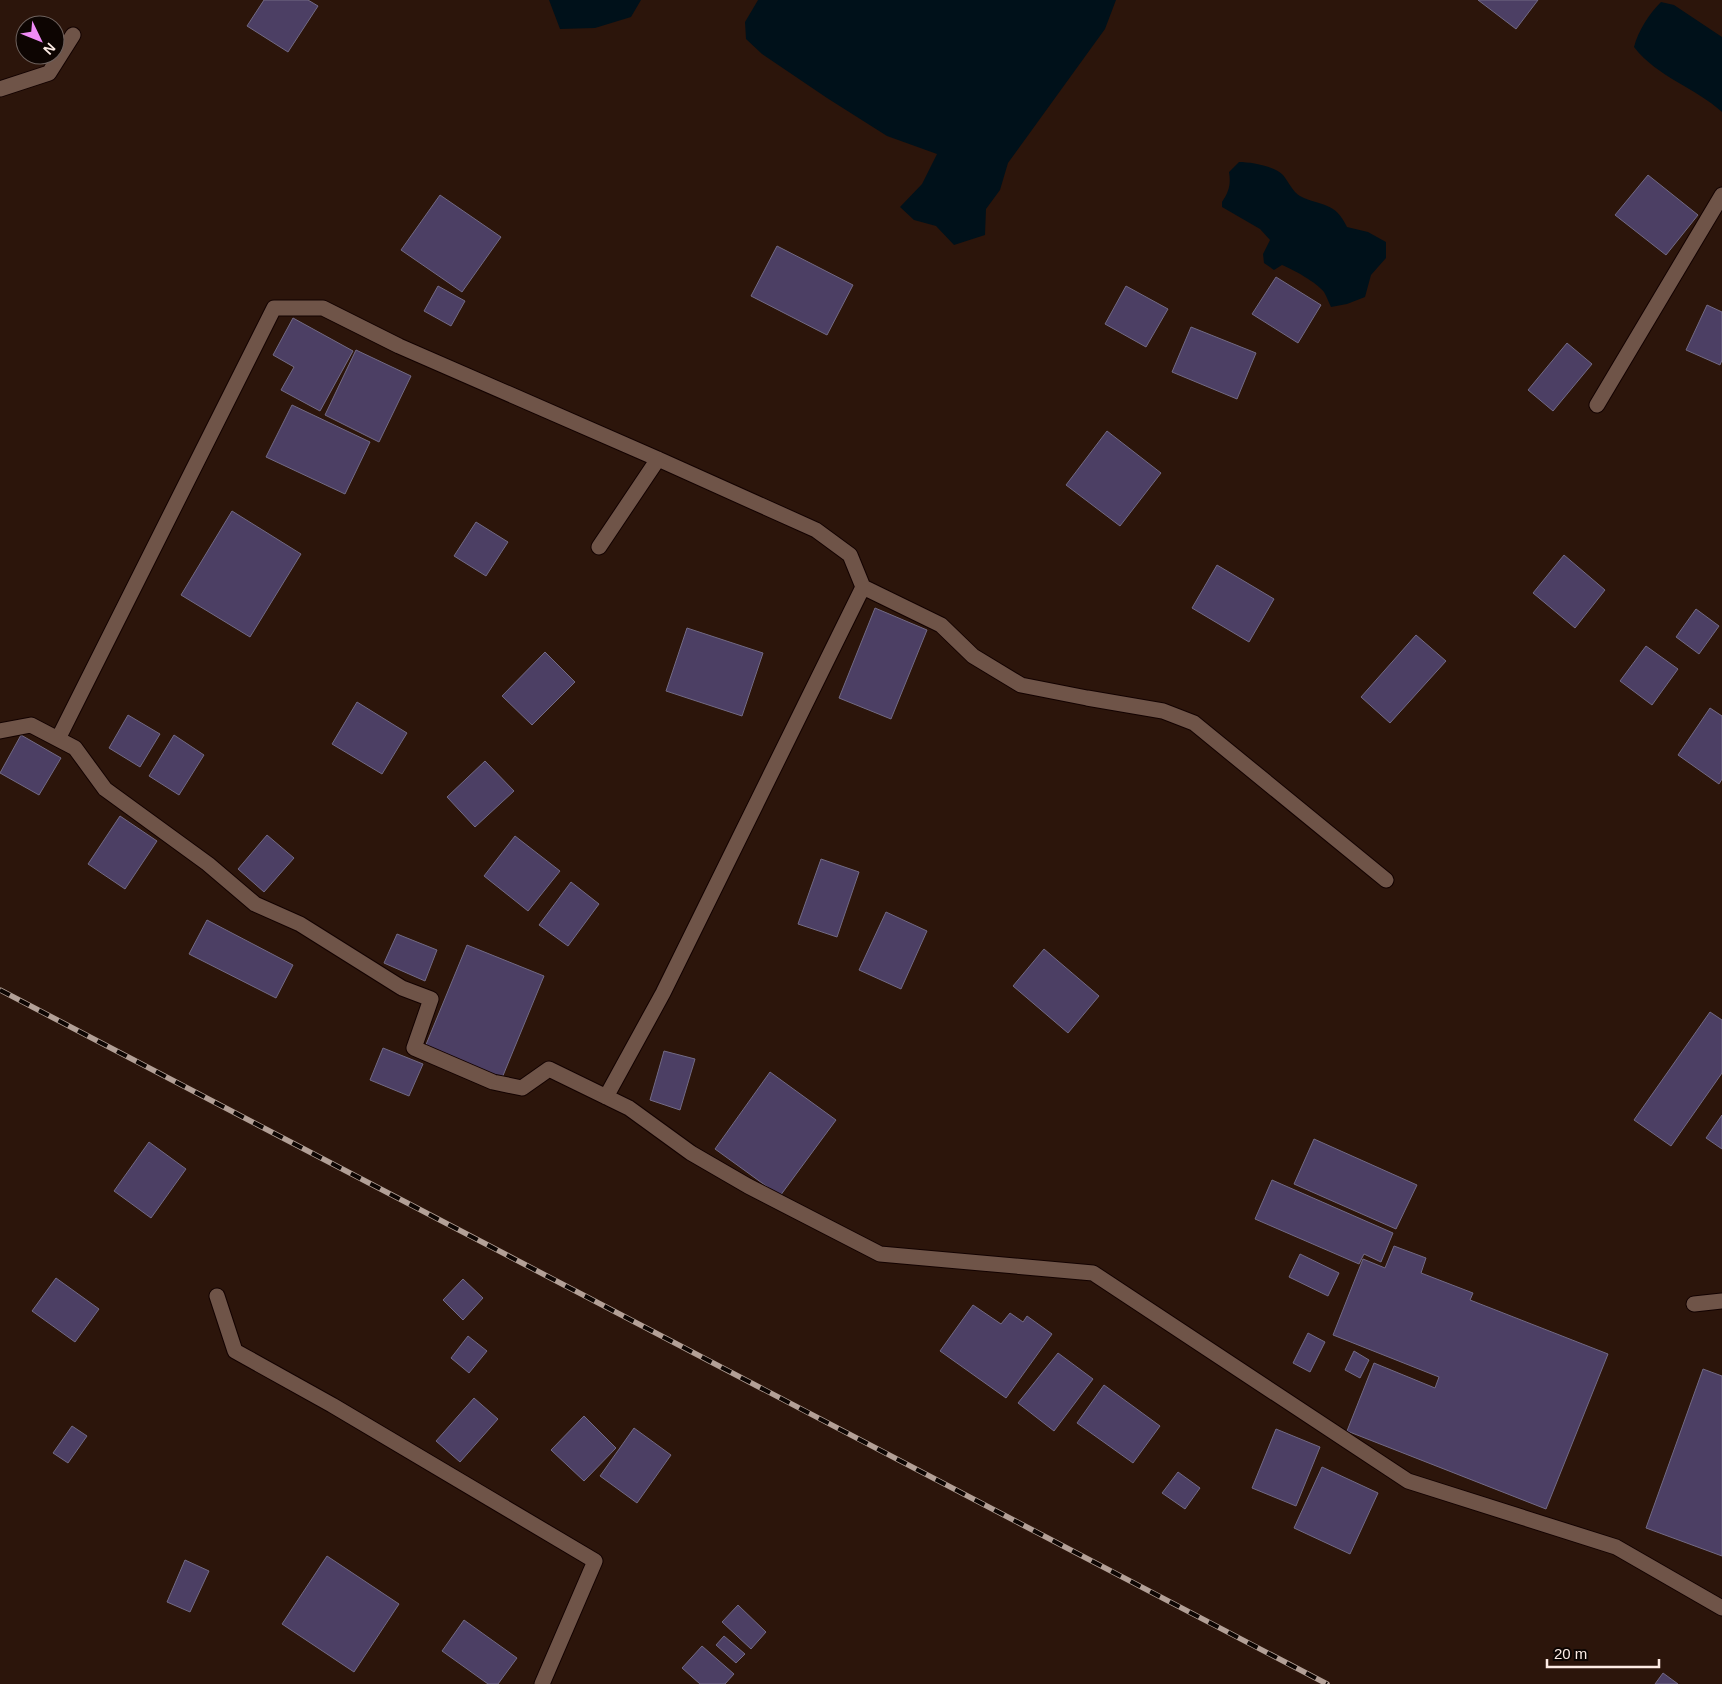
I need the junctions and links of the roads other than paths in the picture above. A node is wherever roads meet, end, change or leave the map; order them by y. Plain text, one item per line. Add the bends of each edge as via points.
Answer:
1 (73, 35) dead end
2 (0, 89) edge
3 (1722, 196) edge
4 (1596, 405) dead end
5 (658, 459) junction
6 (599, 547) dead end
7 (863, 587) junction
8 (0, 731) edge
9 (58, 739) junction
10 (1386, 880) dead end
11 (606, 1097) junction
12 (217, 1296) dead end
13 (1722, 1301) edge
14 (1694, 1304) dead end
15 (1722, 1608) edge
16 (542, 1684) edge

1 - 2 street via 49,73
3 - 4 street
5 - 6 street
5 - 7 street via 816,530 850,555
5 - 9 street via 399,346 323,308 274,308
7 - 10 street via 941,625 973,656 1020,684 1163,711 1194,722
7 - 11 street via 664,993
8 - 9 street via 31,724
9 - 11 street via 75,748 105,789 208,864 254,904 300,924 402,988 431,999 414,1048 493,1082 522,1088 549,1069
11 - 15 street via 629,1108 691,1152 748,1186 880,1254 1093,1273 1408,1481 1616,1548
12 - 16 street via 235,1351 595,1561
13 - 14 street

